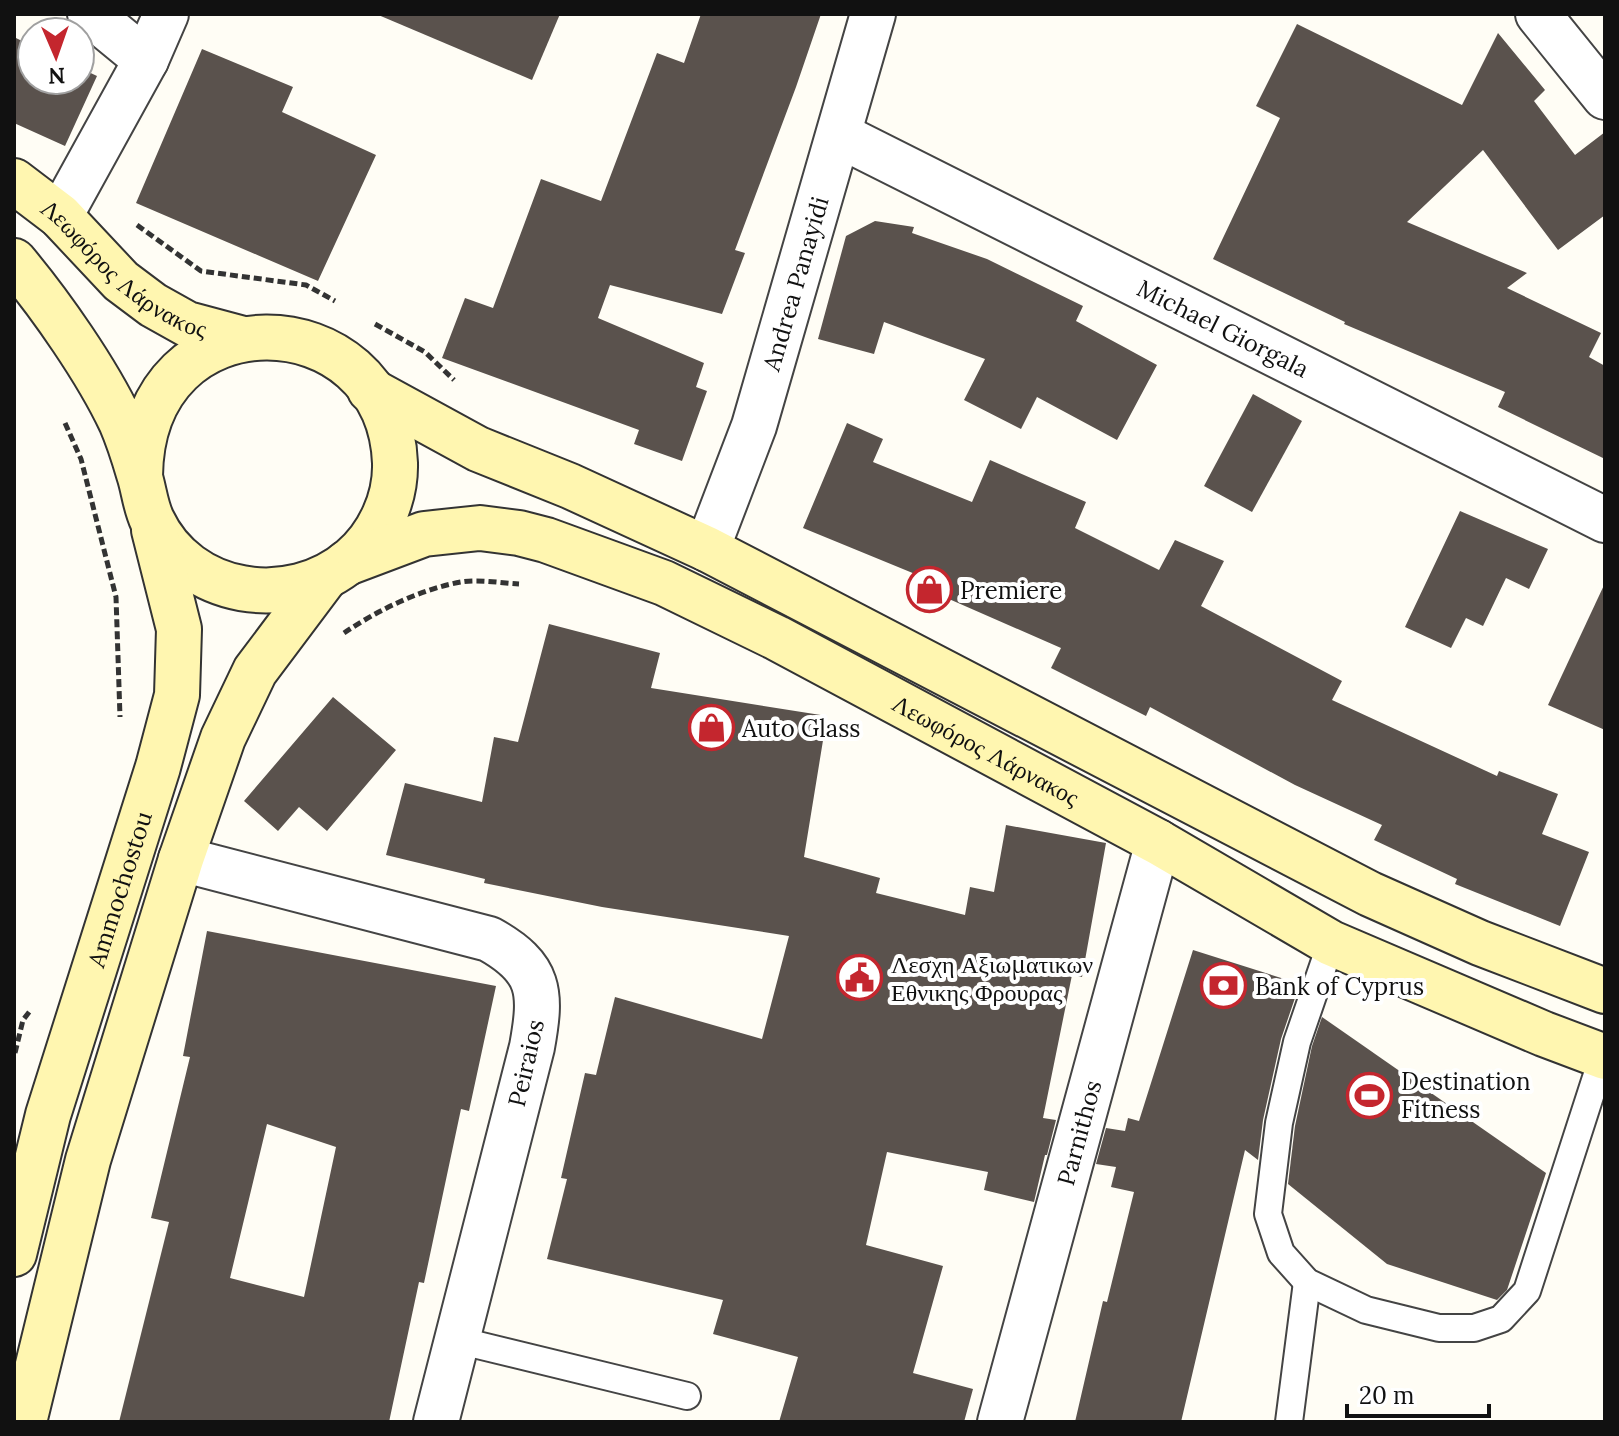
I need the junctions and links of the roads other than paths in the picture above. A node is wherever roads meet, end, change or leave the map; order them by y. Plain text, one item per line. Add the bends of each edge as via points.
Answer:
1 (90, 14) edge
2 (166, 14) edge
3 (873, 14) edge
4 (1538, 14) edge
5 (146, 60) junction
6 (1605, 97) edge
7 (839, 135) junction
8 (14, 181) edge
9 (60, 216) junction
10 (14, 261) edge
11 (243, 339) junction
12 (370, 390) junction
13 (140, 476) junction
14 (152, 520) junction
15 (1605, 520) edge
16 (707, 549) junction
17 (336, 571) junction
18 (1158, 842) junction
19 (181, 859) junction
20 (1331, 943) junction
21 (1605, 991) edge
22 (1604, 1057) edge
23 (14, 1254) edge
24 (1307, 1282) junction
25 (457, 1340) junction
26 (687, 1396) dead end
27 (24, 1422) edge
28 (436, 1422) edge
29 (1000, 1422) edge
30 (1289, 1422) edge

1 - 5 street
2 - 5 street
3 - 7 street, Andrea Panayidi
4 - 6 street
5 - 9 street
7 - 15 street, Michael Giorgala
7 - 16 street, Andrea Panayidi via 754,426
8 - 9 main road, Λεωφόρος Λάρνακος
9 - 11 main road, Λεωφόρος Λάρνακος via 121,281 153,305 187,324
10 - 13 main road, Λεωφόρος Λάρνακος via 96,380 121,423
11 - 12 main road, Λεωφόρος Λάρνακος via 291,339 314,346 355,371
11 - 13 main road, Λεωφόρος Λάρνακος via 198,356 159,396 140,447
12 - 16 main road, Λεωφόρος Λάρνακος via 478,449
12 - 17 main road, Λεωφόρος Λάρνακος via 386,418 395,471 374,534
13 - 14 main road, Λεωφόρος Λάρνακος
14 - 17 main road, Λεωφόρος Λάρνακος via 195,571 237,588 281,591
14 - 23 main road, Ammochostou via 179,629 177,695 48,1115
16 - 21 main road, Λεωφόρος Λάρνακος via 1370,894
17 - 18 main road, Λεωφόρος Λάρνακος via 424,534 455,529 546,540 664,583 777,638
17 - 19 main road, Ammochostou via 255,671 223,738
18 - 20 main road, Λεωφόρος Λάρνακος
18 - 29 street, Parnithos
19 - 25 street, Peiraios via 489,939 515,953 534,982 539,1010 532,1047
19 - 27 main road, Ammochostou via 88,1160
20 - 22 main road, Λεωφόρος Λάρνακος
20 - 24 lane via 1297,1042 1279,1123 1268,1214 1281,1253
22 - 24 lane via 1527,1291 1501,1319 1474,1328 1439,1328 1366,1310
24 - 30 lane
25 - 26 lane
25 - 28 street, Peiraios

